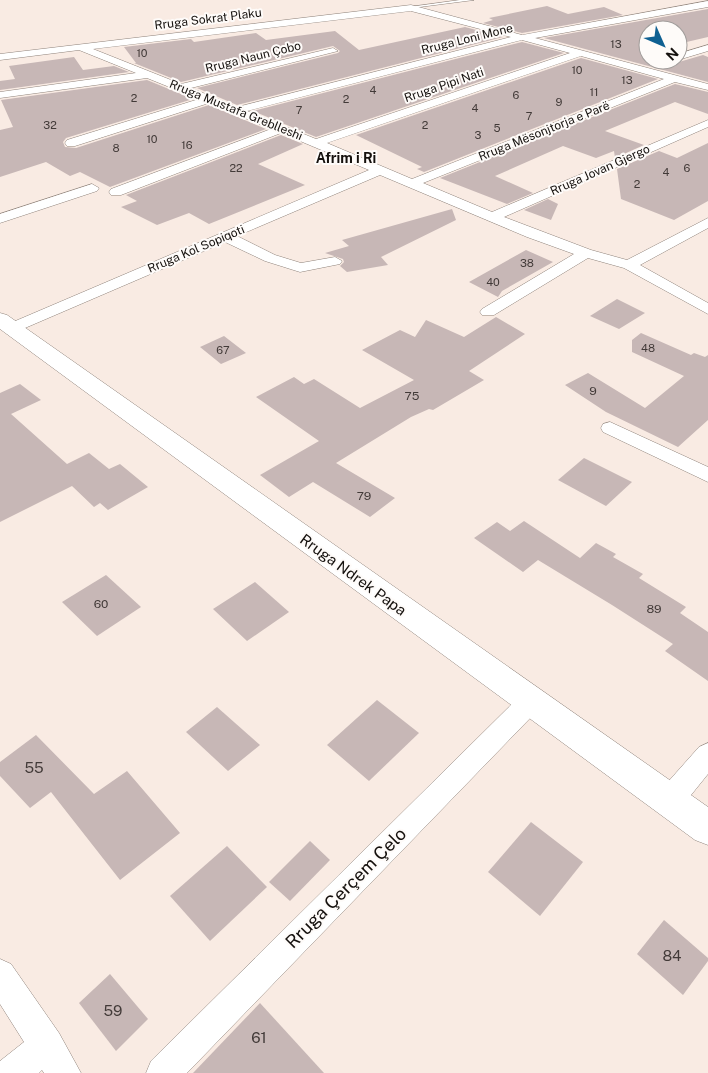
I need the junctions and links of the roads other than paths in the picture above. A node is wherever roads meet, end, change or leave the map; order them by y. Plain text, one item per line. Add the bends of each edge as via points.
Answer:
1 (472, 0) edge
2 (708, 4) edge
3 (404, 8) junction
4 (524, 38) junction
5 (80, 47) junction
6 (708, 48) edge
7 (333, 51) dead end
8 (580, 53) junction
9 (688, 53) edge
10 (0, 57) edge
11 (638, 68) edge
12 (646, 70) edge
13 (148, 75) junction
14 (676, 78) junction
15 (708, 87) edge
16 (179, 88) junction
17 (0, 95) edge
18 (208, 100) junction
19 (234, 111) junction
20 (708, 123) edge
21 (281, 129) junction
22 (71, 143) dead end
23 (316, 143) junction
24 (380, 170) junction
25 (412, 183) junction
26 (92, 188) dead end
27 (116, 192) dead end
28 (493, 217) junction
29 (0, 219) edge
30 (708, 222) edge
31 (225, 236) junction
32 (586, 254) junction
33 (335, 261) dead end
34 (629, 264) junction
35 (708, 309) edge
36 (488, 312) dead end
37 (6, 324) edge
38 (610, 428) dead end
39 (708, 475) edge
40 (530, 702) junction
41 (708, 755) edge
42 (669, 801) junction
43 (708, 828) edge
44 (0, 975) edge
45 (47, 1045) junction
46 (12, 1073) edge
47 (64, 1073) edge
48 (162, 1073) edge

1 - 3 lane
2 - 4 street, Rruga Loni Mone
3 - 4 street, Rruga Sokrat Plaku via 425,10
3 - 5 street, Rruga Sokrat Plaku
4 - 8 street, Rruga Sokrat Plaku
4 - 19 street, Rruga Loni Mone
5 - 10 street, Rruga Sokrat Plaku
5 - 13 street, Rruga Mustafa Greblleshi
6 - 9 street
7 - 16 street, Rruga Naun Çobo
8 - 11 street, Rruga Sokrat Plaku
8 - 23 street, Rruga Pipi Nati
12 - 14 street, Rruga Sokrat Plaku
13 - 16 street, Rruga Mustafa Greblleshi
13 - 17 street
14 - 15 street, Rruga Sokrat Plaku
14 - 25 street, Rruga Mësonjtorja e Parë
16 - 18 street, Rruga Mustafa Greblleshi
18 - 19 street, Rruga Mustafa Greblleshi
18 - 22 street
19 - 21 street, Rruga Mustafa Greblleshi
20 - 28 street, Rruga Jovan Gjergo
21 - 23 street, Rruga Mustafa Greblleshi
21 - 27 street
23 - 24 street, Rruga Mustafa Greblleshi
24 - 25 street, Rruga Mustafa Greblleshi
24 - 31 street, Rruga Kol Sopiqoti
25 - 28 street, Rruga Mustafa Greblleshi
26 - 29 street
28 - 32 street, Rruga Mustafa Greblleshi
30 - 34 street
31 - 33 street via 270,258 300,268
31 - 37 street, Rruga Kol Sopiqoti
32 - 34 street, Rruga Mustafa Greblleshi
32 - 36 street
34 - 35 street, Rruga Mustafa Greblleshi
37 - 40 street, Rruga Ndrek Papa
38 - 39 street
40 - 42 street, Rruga Ndrek Papa
40 - 48 street, Rruga Çerçem Çelo
41 - 42 street
42 - 43 street, Rruga Ndrek Papa
44 - 45 street
45 - 46 street
45 - 47 street

